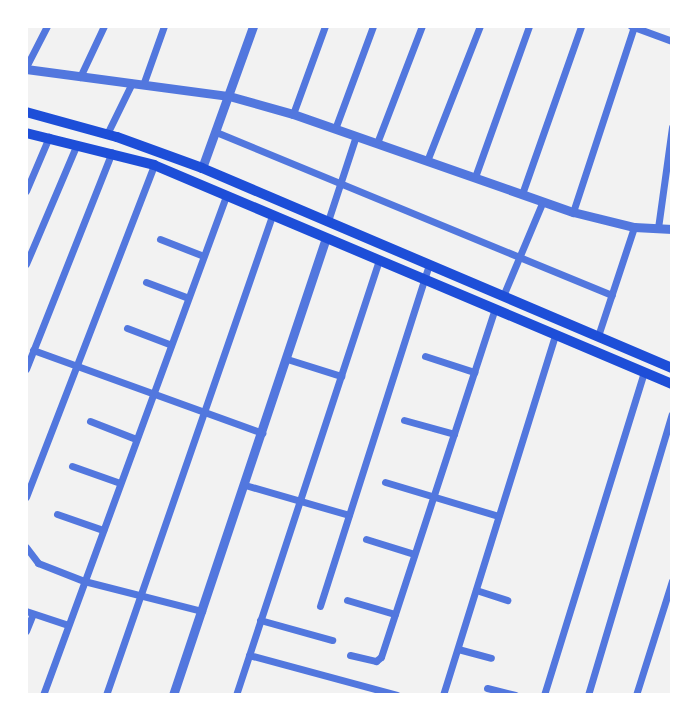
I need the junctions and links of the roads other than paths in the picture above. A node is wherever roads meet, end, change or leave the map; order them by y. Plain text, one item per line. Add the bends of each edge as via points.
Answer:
1 (47, 26) edge
2 (104, 26) edge
3 (164, 26) edge
4 (253, 26) edge
5 (325, 26) edge
6 (373, 26) edge
7 (422, 26) edge
8 (480, 26) edge
9 (529, 26) edge
10 (581, 26) edge
11 (633, 27) edge
12 (672, 41) edge
13 (26, 68) edge
14 (80, 77) junction
15 (132, 83) junction
16 (143, 85) junction
17 (229, 96) junction
18 (26, 112) edge
19 (293, 114) junction
20 (672, 127) edge
21 (335, 129) junction
22 (216, 132) junction
23 (26, 133) edge
24 (107, 134) junction
25 (356, 136) junction
26 (49, 137) junction
27 (377, 143) junction
28 (77, 144) junction
29 (112, 152) junction
30 (668, 155) edge
31 (427, 161) junction
32 (154, 165) junction
33 (202, 168) junction
34 (475, 177) junction
35 (341, 183) junction
36 (26, 191) edge
37 (522, 194) junction
38 (226, 196) junction
39 (543, 201) junction
40 (573, 212) junction
41 (272, 216) junction
42 (328, 221) junction
43 (634, 227) junction
44 (658, 228) junction
45 (672, 229) edge
46 (160, 239) dead end
47 (326, 239) junction
48 (201, 255) junction
49 (519, 257) junction
50 (379, 260) junction
51 (26, 264) edge
52 (429, 265) junction
53 (424, 279) junction
54 (146, 282) dead end
55 (612, 295) junction
56 (503, 296) junction
57 (186, 297) junction
58 (494, 311) junction
59 (127, 328) dead end
60 (555, 336) junction
61 (598, 336) junction
62 (169, 344) junction
63 (33, 350) junction
64 (425, 356) dead end
65 (287, 359) junction
66 (76, 365) junction
67 (672, 368) edge
68 (26, 369) edge
69 (644, 372) junction
70 (474, 373) junction
71 (341, 376) junction
72 (672, 384) edge
73 (153, 393) junction
74 (204, 413) junction
75 (672, 414) edge
76 (404, 420) dead end
77 (90, 421) dead end
78 (262, 433) junction
79 (453, 435) junction
80 (136, 439) junction
81 (72, 466) dead end
82 (385, 482) dead end
83 (120, 483) junction
84 (245, 485) junction
85 (433, 496) junction
86 (26, 497) edge
87 (300, 501) junction
88 (57, 514) dead end
89 (349, 515) junction
90 (498, 516) junction
91 (103, 530) junction
92 (366, 539) dead end
93 (26, 547) edge
94 (414, 554) junction
95 (672, 580) edge
96 (84, 581) junction
97 (476, 590) junction
98 (140, 595) junction
99 (347, 600) dead end
100 (507, 600) dead end
101 (320, 606) dead end
102 (202, 611) junction
103 (30, 612) edge
104 (395, 614) junction
105 (260, 620) junction
106 (68, 625) junction
107 (26, 631) edge
108 (332, 640) dead end
109 (458, 649) junction
110 (350, 654) dead end
111 (248, 655) junction
112 (491, 658) dead end
113 (487, 688) dead end
114 (43, 695) edge
115 (106, 695) edge
116 (173, 695) edge
117 (236, 695) edge
118 (397, 695) edge
119 (443, 695) edge
120 (515, 695) edge
121 (544, 695) edge
122 (588, 695) edge
123 (636, 695) edge

1 - 13 street
2 - 14 street
3 - 16 street
4 - 17 street
5 - 19 street
6 - 21 street
7 - 27 street
8 - 31 street
9 - 34 street
10 - 37 street
11 - 12 street
11 - 40 street
13 - 14 street
14 - 15 street
15 - 16 street
15 - 24 street
16 - 17 street
17 - 19 street
17 - 22 street
18 - 24 main road
19 - 21 street
20 - 30 street
21 - 25 street
22 - 33 street
22 - 35 street
23 - 26 main road
24 - 33 main road
25 - 27 street
25 - 35 street
26 - 28 main road
26 - 36 street
27 - 31 street
28 - 29 main road
28 - 51 street
29 - 32 main road
29 - 63 street
30 - 44 street
31 - 34 street
32 - 38 main road
32 - 66 street
33 - 42 main road
34 - 37 street
35 - 42 street
35 - 49 street
37 - 39 street
38 - 41 main road
38 - 48 street
39 - 40 street
39 - 49 street
40 - 43 street
41 - 47 main road
41 - 74 street
42 - 52 main road
43 - 44 street
43 - 55 street
44 - 45 street
46 - 48 street
47 - 50 main road
47 - 65 street
48 - 57 street
49 - 55 street
49 - 56 street
50 - 53 main road
50 - 71 street
52 - 53 street
52 - 56 main road
53 - 58 main road
53 - 89 street
54 - 57 street
55 - 61 street
56 - 61 main road
57 - 62 street
58 - 60 main road
58 - 70 street
59 - 62 street
60 - 69 main road
60 - 90 street
61 - 67 main road
62 - 73 street
63 - 66 street
63 - 68 street
64 - 70 street
65 - 71 street
65 - 78 street
66 - 73 street
66 - 86 street
69 - 72 main road
69 - 121 street
70 - 79 street
71 - 87 street
73 - 74 street
73 - 80 street
74 - 78 street
74 - 98 street
75 - 122 street
76 - 79 street
77 - 80 street
78 - 84 street
79 - 85 street
80 - 83 street
81 - 83 street
82 - 85 street
83 - 91 street
84 - 87 street
84 - 102 street
85 - 90 street
85 - 94 street
87 - 89 street
87 - 105 street
88 - 91 street
89 - 101 street
90 - 97 street
91 - 96 street
92 - 94 street
93 - 96 street via 38,563
94 - 104 street
95 - 123 street
96 - 98 street
96 - 106 street
97 - 100 street
97 - 109 street
98 - 102 street
98 - 115 street
99 - 104 street
102 - 116 street
103 - 106 street
103 - 107 street
104 - 110 street via 379,660
105 - 108 street
105 - 111 street
106 - 114 street
109 - 112 street
109 - 119 street
111 - 117 street
111 - 118 street
113 - 120 street

